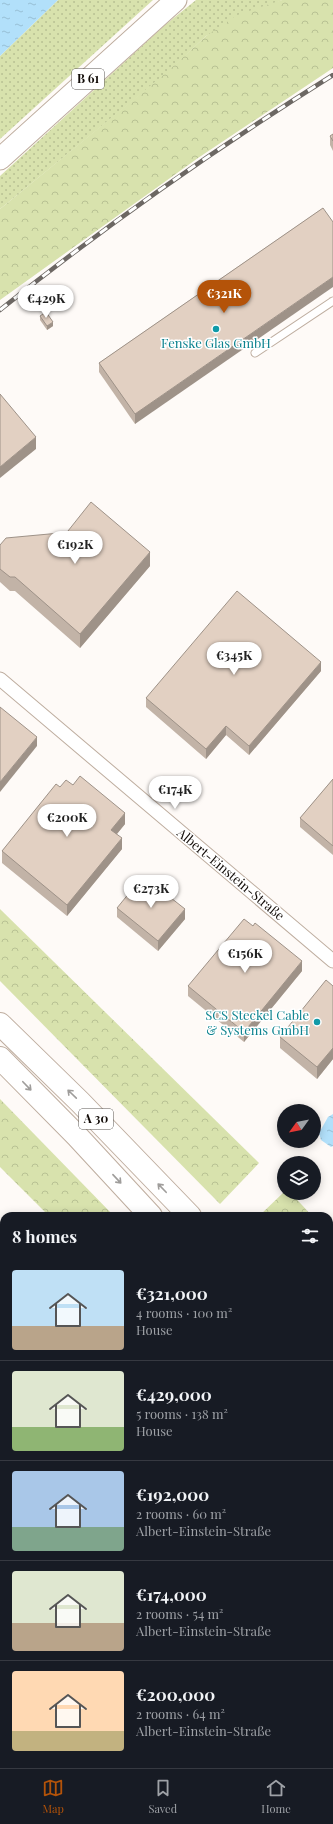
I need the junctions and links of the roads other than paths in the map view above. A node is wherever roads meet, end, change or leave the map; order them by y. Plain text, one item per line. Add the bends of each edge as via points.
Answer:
1 (176, 0) edge
2 (0, 159) edge
3 (333, 301) edge
4 (255, 353) dead end
5 (0, 679) edge
6 (333, 961) edge
7 (0, 1024) edge
8 (0, 1058) edge
9 (147, 1212) edge
10 (186, 1212) edge

1 - 2 main road, B 61
3 - 4 lane
5 - 6 street, Albert-Einstein-Straße
10 -> 7 highway, A 30
8 -> 9 highway, A 30

